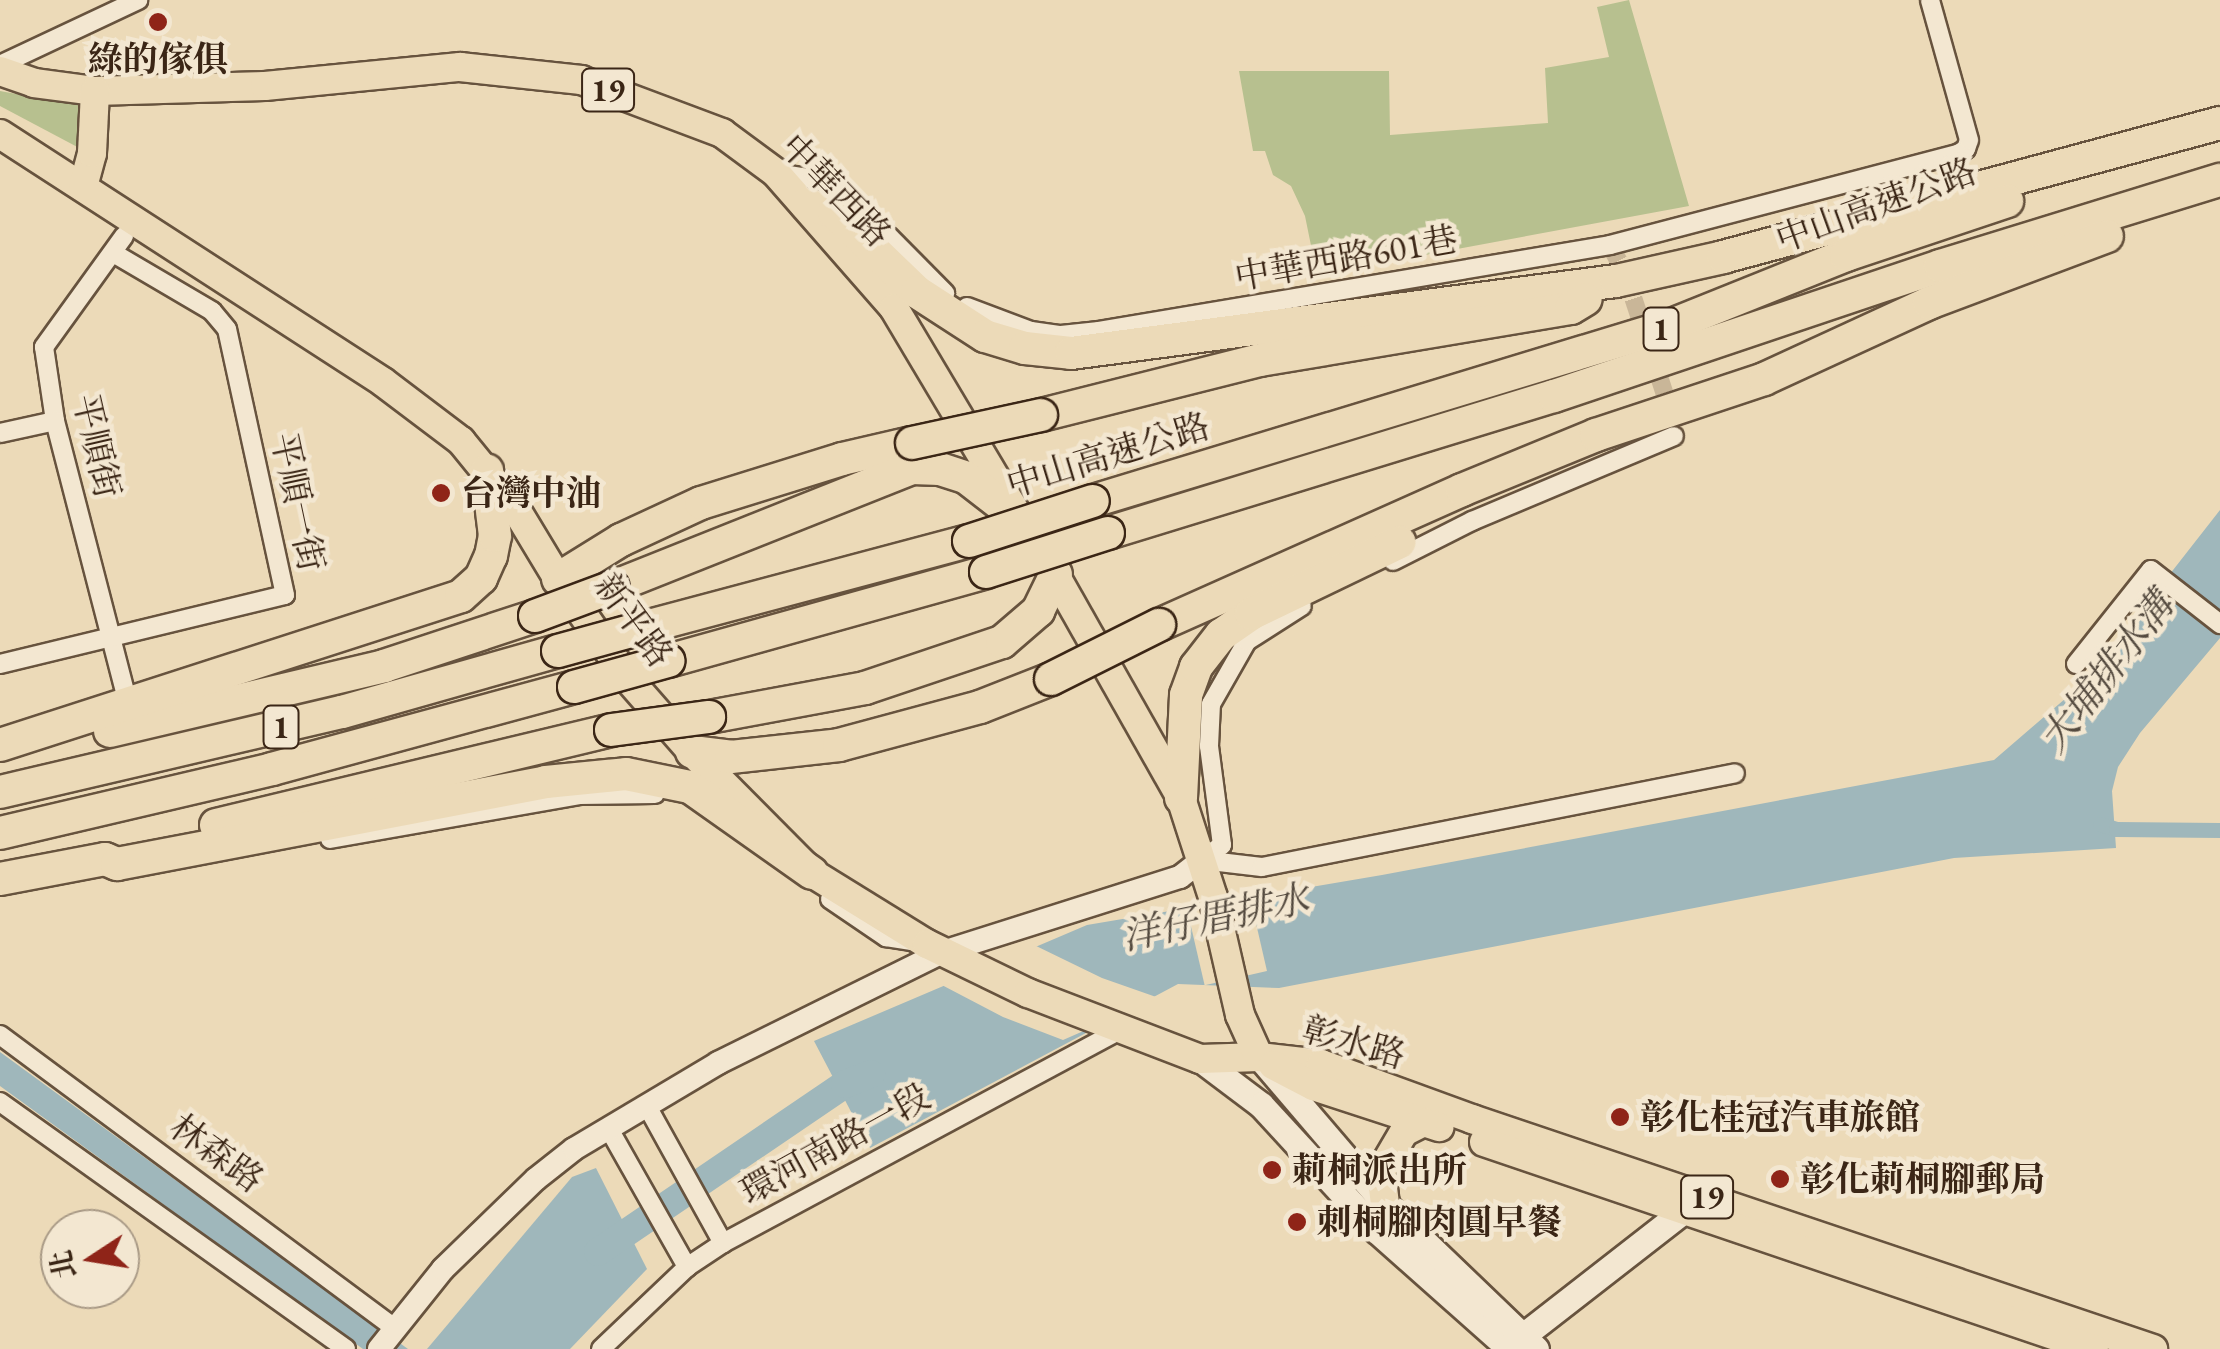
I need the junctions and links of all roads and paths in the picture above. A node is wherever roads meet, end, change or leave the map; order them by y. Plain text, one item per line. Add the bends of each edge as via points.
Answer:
1 (138, 0) edge
2 (1930, 0) edge
3 (0, 68) edge
4 (95, 91) junction
5 (2220, 126) edge
6 (0, 134) edge
7 (776, 172) junction
8 (2216, 182) edge
9 (82, 187) junction
10 (806, 204) junction
11 (124, 236) dead end
12 (115, 254) junction
13 (1616, 281) junction
14 (1764, 379) junction
15 (55, 421) junction
16 (0, 434) edge
17 (1674, 436) dead end
18 (487, 470) junction
19 (1020, 519) junction
20 (1056, 574) junction
21 (558, 579) junction
22 (2220, 624) edge
23 (109, 634) junction
24 (0, 664) edge
25 (2076, 664) dead end
26 (125, 691) dead end
27 (106, 698) dead end
28 (0, 733) edge
29 (0, 745) edge
30 (692, 752) junction
31 (0, 758) edge
32 (1735, 772) dead end
33 (0, 792) edge
34 (1182, 798) junction
35 (0, 833) edge
36 (105, 859) junction
37 (1202, 860) junction
38 (152, 868) dead end
39 (812, 873) junction
40 (0, 878) edge
41 (935, 948) junction
42 (1122, 1029) junction
43 (0, 1035) edge
44 (1259, 1057) junction
45 (1200, 1059) junction
46 (0, 1102) edge
47 (648, 1106) junction
48 (1424, 1122) junction
49 (609, 1129) junction
50 (1689, 1202) junction
51 (1385, 1204) junction
52 (723, 1244) junction
53 (687, 1267) junction
54 (394, 1328) junction
55 (1516, 1346) edge
56 (346, 1349) edge
57 (379, 1349) edge
58 (602, 1349) edge
59 (2094, 1349) edge
60 (2153, 1349) edge

1 - 3 street
2 - 7 street, 中華西路601巷 via 1969,140 1966,149 1610,245 1061,335 990,320 953,300 851,198 821,180
3 - 4 main road, 中華西路 / 19 via 34,83
4 - 7 main road, 中華西路 / 19 via 265,86 460,67 581,80 722,133
4 - 9 main road via 92,154
5 - 13 highway
5 - 33 highway, 中山高速公路 / 1, bridge via 1846,255 1672,325 969,540 342,712
6 - 9 main road, 新平路 / 19
7 - 10 main road, 中華西路 / 19
8 - 14 highway via 2178,210 1929,303
8 - 35 highway, 1, bridge via 986,572 272,769
9 - 18 main road, 新平路 / 19 via 383,382
10 - 13 highway via 834,212 918,292 985,336 1072,353
10 - 19 main road, 中華西路 / 19 via 894,308
11 - 12 street, 平順街
12 - 15 street, 平順街 via 44,347
12 - 23 street, 平順一街 via 212,312 227,330 286,594
13 - 21 highway, bridge via 1570,308 1260,360 842,458 702,503 621,540
14 - 30 highway, bridge via 1596,435 963,712 839,746 731,757
14 - 34 highway via 1487,498 1221,635 1196,667 1186,695
15 - 16 street
15 - 23 street, 平順街
17 - 37 street via 1472,521 1287,614 1248,641 1211,704 1209,746 1222,844
18 - 21 main road, 新平路 / 19
18 - 29 highway via 492,556 461,596
19 - 20 main road, 中華西路 / 19
19 - 31 highway, bridge via 967,478 912,468 535,616 384,666
20 - 34 main road, 中華西路 / 19
20 - 36 highway, bridge via 1038,611 1002,642 865,688 611,730 115,850
21 - 30 main road, 新平路 / 19 via 629,680
22 - 25 street via 2152,570
23 - 24 street, 平順一街
23 - 26 street, 平順街
27 - 28 street
30 - 39 main road, 新平路 / 19
32 - 37 street via 1262,867
34 - 37 main road, 中華西路 / 19
36 - 39 highway via 117,864 546,782 626,774 690,788
36 - 40 highway
37 - 41 street via 1180,876
37 - 44 main road, 中華西路 / 19 via 1238,1006
38 - 41 street via 579,795 645,792 700,810 886,937
39 - 41 main road, 新平路 / 19
41 - 42 main road, 新平路 / 19
41 - 47 street
42 - 45 main road, 新平路 / 19
42 - 52 street, 環河南路一段
43 - 54 street, 林森路
44 - 45 main road, 新平路 / 19
44 - 48 main road, 彰水路 / 19 via 1313,1086
44 - 50 main road, 彰水路 / 19 via 1321,1064
44 - 51 main road
45 - 55 main road via 1261,1106 1377,1231
46 - 56 street
47 - 49 street
47 - 52 street
48 - 50 main road, 彰水路 / 19
48 - 51 main road via 1404,1132 1382,1171
49 - 53 street
49 - 54 street via 536,1178 481,1228
50 - 55 main road
50 - 59 main road, 彰水路 / 19
50 - 60 main road, 彰水路 / 19
51 - 55 main road
52 - 53 street, 環河南路一段
53 - 58 street, 環河南路一段
54 - 57 street

